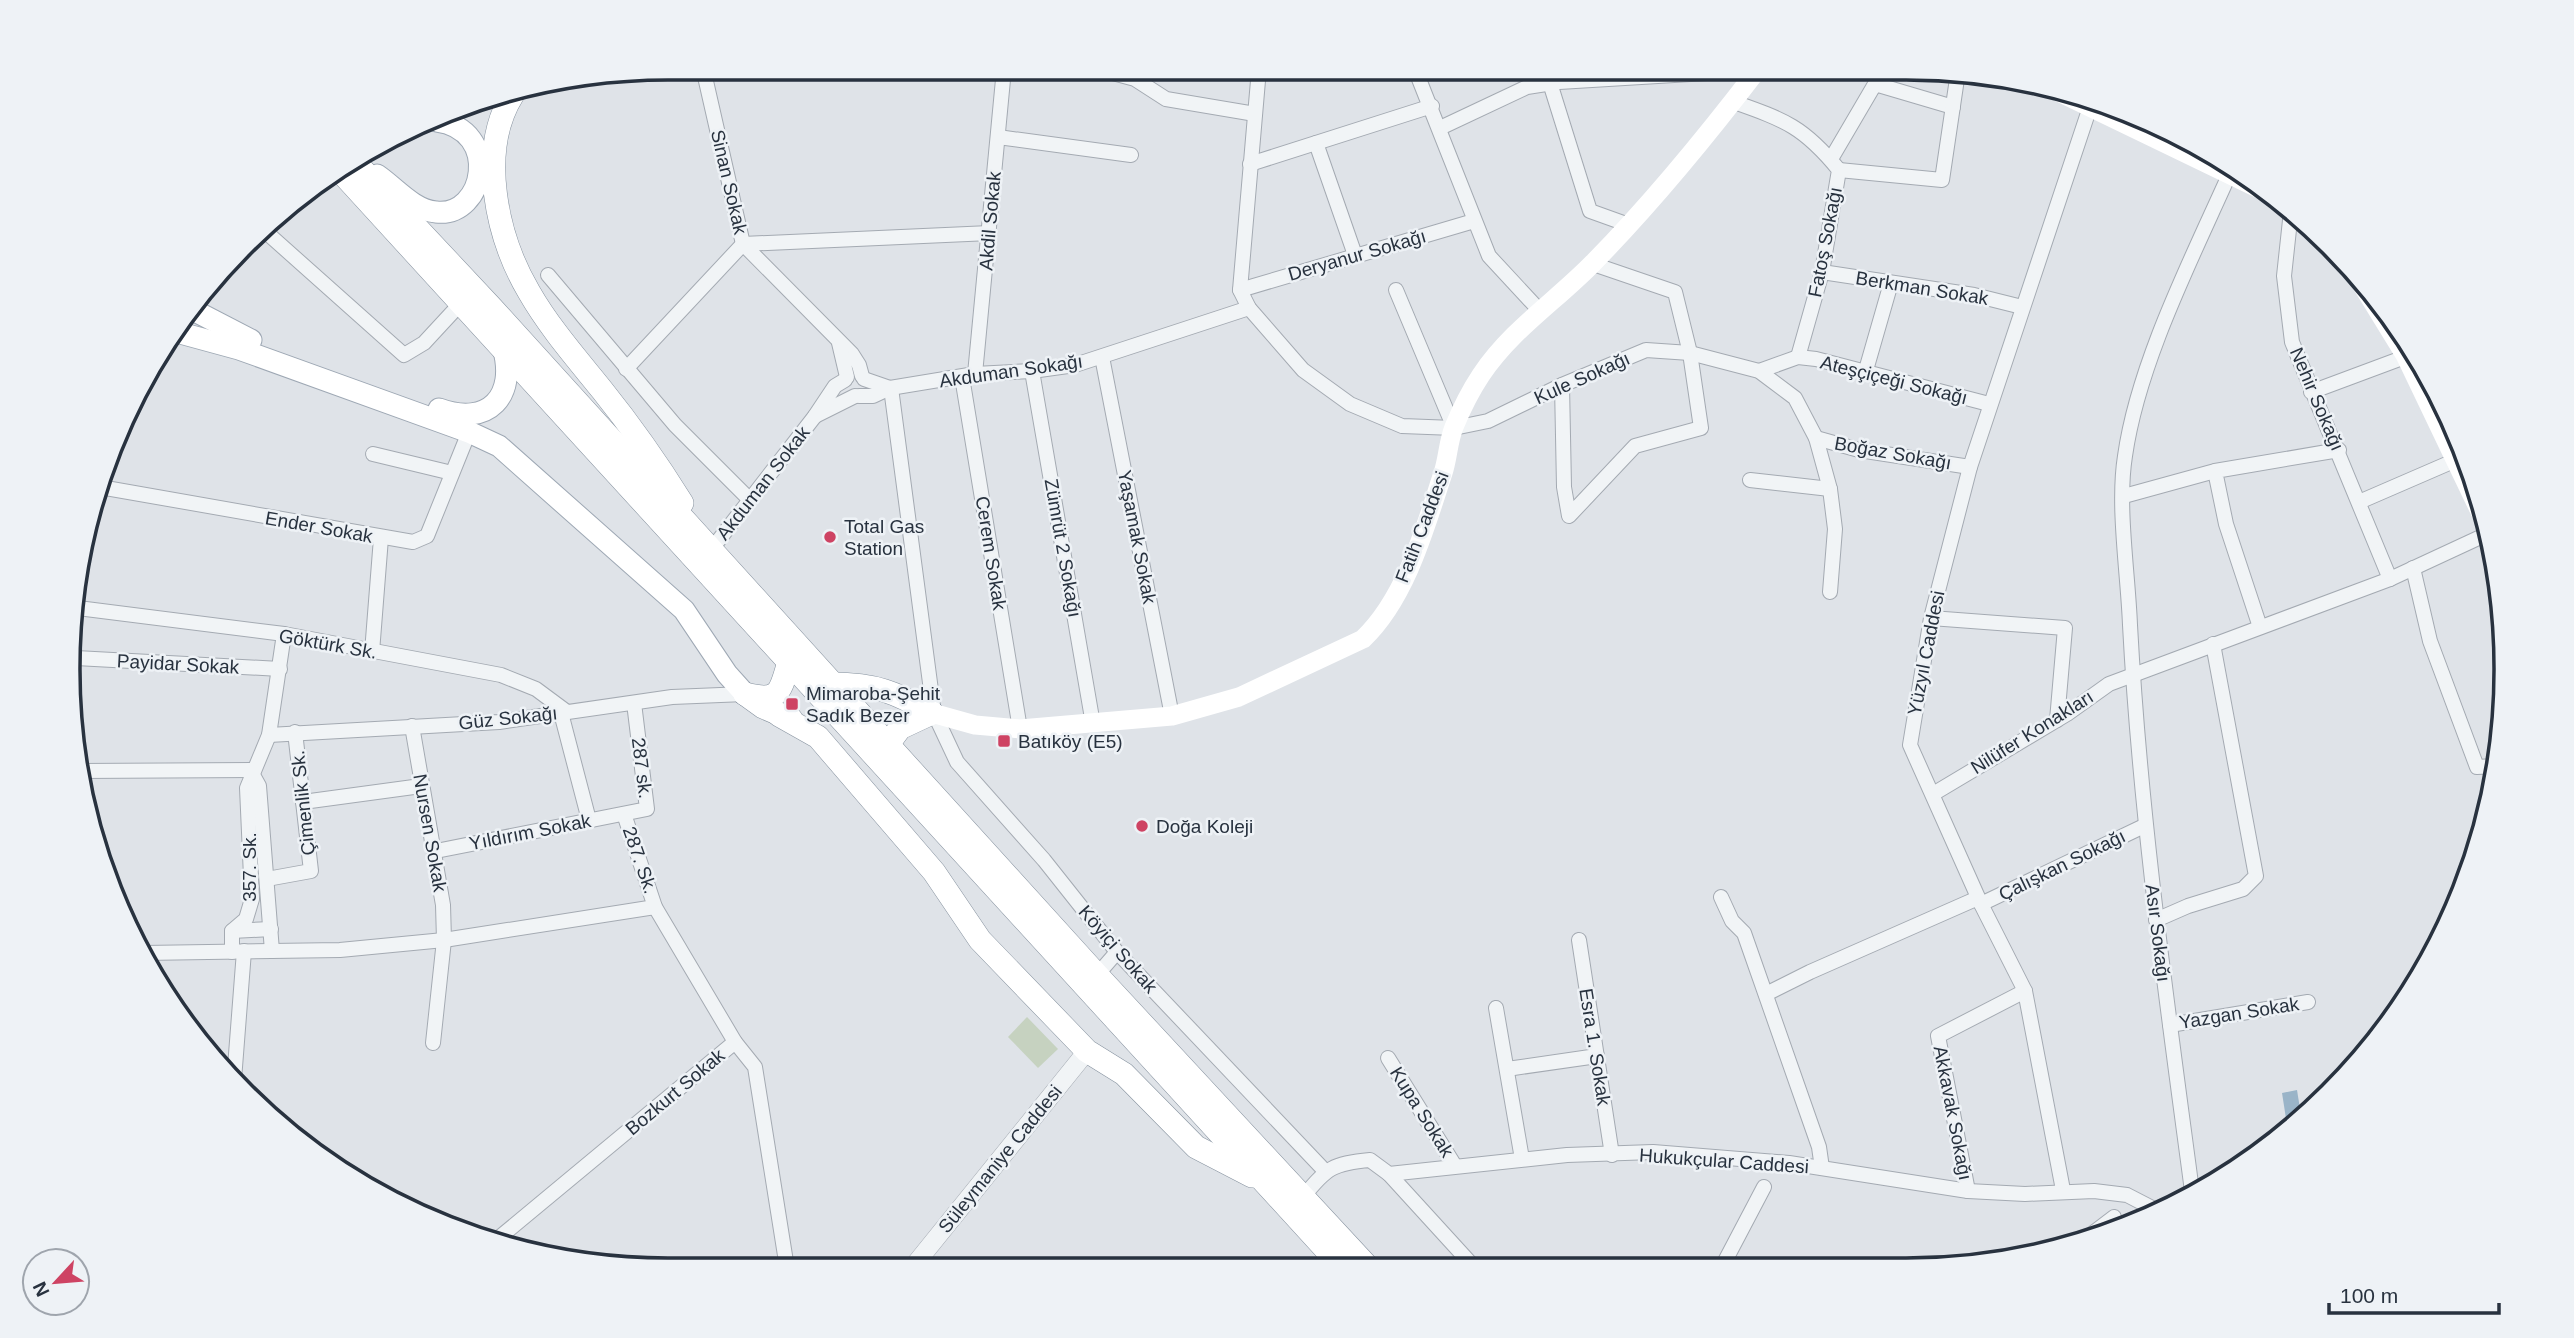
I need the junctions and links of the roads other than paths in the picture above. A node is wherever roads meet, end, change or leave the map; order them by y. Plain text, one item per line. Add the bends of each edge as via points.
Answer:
1 (706, 80) edge
2 (1003, 80) edge
3 (1137, 80) edge
4 (1258, 80) edge
5 (1420, 80) edge
6 (1598, 80) edge
7 (1750, 80) edge
8 (1550, 83) junction
9 (1956, 83) edge
10 (1734, 102) junction
11 (510, 103) edge
12 (1432, 106) junction
13 (1953, 107) junction
14 (2089, 110) edge
15 (1255, 114) junction
16 (447, 124) edge
17 (1440, 128) junction
18 (998, 137) junction
19 (1316, 143) junction
20 (1131, 155) dead end
21 (1250, 164) junction
22 (1835, 164) junction
23 (362, 167) edge
24 (363, 167) edge
25 (346, 177) edge
26 (2235, 182) edge
27 (1474, 222) junction
28 (2290, 224) edge
29 (1629, 225) junction
30 (990, 233) junction
31 (271, 236) edge
32 (743, 244) junction
33 (1355, 255) junction
34 (1593, 264) junction
35 (1822, 272) junction
36 (548, 275) dead end
37 (1891, 283) junction
38 (1240, 290) junction
39 (1396, 290) dead end
40 (461, 303) junction
41 (2022, 307) junction
42 (1249, 308) junction
43 (1540, 311) junction
44 (200, 314) edge
45 (186, 334) edge
46 (503, 348) junction
47 (1690, 353) junction
48 (1102, 357) junction
49 (1798, 357) junction
50 (2403, 357) edge
51 (626, 369) junction
52 (1866, 370) junction
53 (1032, 371) junction
54 (1759, 371) junction
55 (969, 375) junction
56 (855, 378) junction
57 (1562, 385) junction
58 (891, 388) junction
59 (2311, 393) junction
60 (857, 396) junction
61 (1989, 404) junction
62 (815, 416) junction
63 (1454, 428) junction
64 (469, 432) junction
65 (1816, 438) junction
66 (2339, 450) junction
67 (373, 454) dead end
68 (2455, 460) edge
69 (1970, 467) junction
70 (2215, 471) junction
71 (452, 473) junction
72 (1750, 480) dead end
73 (110, 488) edge
74 (1830, 489) junction
75 (2124, 495) junction
76 (749, 499) junction
77 (2359, 502) junction
78 (381, 538) junction
79 (2478, 538) edge
80 (711, 550) junction
81 (2413, 568) junction
82 (2390, 579) junction
83 (1830, 592) dead end
84 (84, 609) edge
85 (1931, 618) junction
86 (2260, 627) junction
87 (284, 634) junction
88 (2213, 644) junction
89 (372, 652) junction
90 (81, 658) edge
91 (788, 665) junction
92 (281, 669) junction
93 (2133, 673) junction
94 (832, 684) junction
95 (745, 694) junction
96 (634, 703) junction
97 (564, 713) junction
98 (933, 713) junction
99 (779, 715) junction
100 (1172, 716) junction
101 (2057, 720) junction
102 (1093, 724) junction
103 (412, 726) junction
104 (845, 726) junction
105 (1020, 729) junction
106 (295, 732) junction
107 (269, 734) junction
108 (888, 744) junction
109 (2485, 767) edge
110 (90, 771) edge
111 (253, 774) junction
112 (421, 786) junction
113 (1933, 794) junction
114 (303, 802) junction
115 (624, 814) junction
116 (589, 820) junction
117 (2144, 826) junction
118 (436, 851) junction
119 (267, 879) junction
120 (1721, 897) dead end
121 (1979, 901) junction
122 (655, 907) junction
123 (2156, 920) junction
124 (271, 929) junction
125 (232, 932) junction
126 (444, 940) junction
127 (1579, 940) dead end
128 (238, 951) junction
129 (272, 951) junction
130 (1117, 952) junction
131 (154, 953) edge
132 (1097, 975) junction
133 (2025, 991) junction
134 (1766, 994) junction
135 (2308, 1002) dead end
136 (1496, 1007) dead end
137 (2170, 1025) junction
138 (735, 1042) junction
139 (433, 1043) dead end
140 (1087, 1051) junction
141 (1597, 1056) junction
142 (1388, 1058) dead end
143 (234, 1065) edge
144 (1507, 1069) junction
145 (1612, 1155) junction
146 (1522, 1159) junction
147 (1455, 1166) junction
148 (1822, 1168) junction
149 (1324, 1170) junction
150 (1389, 1174) junction
151 (2191, 1183) edge
152 (1266, 1185) junction
153 (1764, 1187) dead end
154 (2063, 1190) junction
155 (1968, 1191) junction
156 (1304, 1196) junction
157 (2147, 1205) edge
158 (2114, 1217) dead end
159 (2110, 1220) edge
160 (505, 1233) edge
161 (785, 1258) edge
162 (920, 1258) edge
163 (1334, 1258) edge
164 (1360, 1258) edge
165 (1466, 1258) edge
166 (1727, 1258) edge

1 - 32 street, Sinan Sokak
2 - 18 street, Akdil Sokak
3 - 15 street via 1166,99
4 - 15 street
5 - 12 street
6 - 8 street
7 - 10 main road, Fatih Caddesi
8 - 17 street via 1527,87
8 - 29 street via 1590,211
9 - 13 street
10 - 22 street, Fatoş Sokağı via 1778,118 1815,141
10 - 29 main road, Fatih Caddesi
11 - 80 highway via 498,140 495,182 498,212 528,291 650,452
12 - 17 street
12 - 19 street
13 - 22 street via 1875,84
13 - 22 street via 1942,180
14 - 41 street, Yüzyıl Caddesi
15 - 21 street
16 - 24 main road via 471,137 481,171 471,196 450,212 422,208
17 - 27 street
18 - 20 street
18 - 30 street, Akdil Sokak
19 - 21 street
19 - 33 street
21 - 38 street
22 - 35 street, Fatoş Sokağı
23 - 80 highway
25 - 40 highway
26 - 75 street, Asır Sokağı via 2190,262 2147,373 2125,453
27 - 33 street, Deryanur Sokağı
27 - 43 street via 1489,256
28 - 59 street, Nehir Sokağı via 2284,276 2292,342
29 - 34 main road, Fatih Caddesi
30 - 32 street
30 - 55 street, Akdil Sokak
31 - 40 street via 404,355 424,343
32 - 51 street
32 - 56 street, Sinan Sokak via 838,342
33 - 38 street, Deryanur Sokağı
34 - 43 main road, Fatih Caddesi
34 - 47 street via 1675,292
35 - 37 street, Berkman Sokak
35 - 49 street, Fatoş Sokağı
36 - 51 street
37 - 41 street, Berkman Sokak
37 - 52 street
38 - 42 street, Kule Sokağı
39 - 63 street
40 - 46 highway
41 - 61 street, Yüzyıl Caddesi
42 - 48 street, Akduman Sokağı
42 - 63 street, Kule Sokağı via 1303,370 1350,404 1402,426
43 - 63 main road, Fatih Caddesi via 1493,358
44 - 46 main road via 246,338 454,415 474,415 498,401 508,377
45 - 64 main road via 239,348
46 - 91 highway
47 - 54 street, Kule Sokağı
47 - 57 street, Kule Sokağı via 1646,350
47 - 57 street via 1701,428 1635,446 1569,516
48 - 53 street, Akduman Sokağı
48 - 100 street, Yaşamak Sokak
49 - 52 street, Ateşçiçeği Sokağı
49 - 54 street
50 - 59 street
51 - 76 street
52 - 61 street, Ateşçiçeği Sokağı
53 - 55 street, Akduman Sokağı
53 - 102 street, Zümrüt 2 Sokağı
54 - 65 street, Kule Sokağı via 1795,398
55 - 58 street, Akduman Sokağı
55 - 105 street, Cerem Sokak
56 - 58 street, Akduman Sokağı
56 - 60 street via 845,391
56 - 62 street, Akduman Sokak via 835,386
57 - 63 street, Kule Sokağı via 1488,421
58 - 60 street, Akduman Sokağı via 873,396
58 - 98 street, Köyiçi Sokak
59 - 66 street, Nehir Sokağı
60 - 62 street, Akduman Sokak
61 - 69 street, Yüzyıl Caddesi
62 - 76 street, Akduman Sokak
63 - 100 main road, Fatih Caddesi via 1444,472 1408,569 1376,626 1363,639 1239,697
64 - 71 street, Ender Sokak
64 - 95 main road via 514,458 655,582 692,620
65 - 69 street, Boğaz Sokağı via 1859,450
65 - 74 street, Kule Sokağı
66 - 70 street
66 - 77 street, Nehir Sokağı
67 - 71 street
68 - 77 street
69 - 85 street, Yüzyıl Caddesi
70 - 75 street
70 - 86 street via 2226,524
71 - 78 street, Ender Sokak via 427,536 414,542
72 - 74 street
73 - 78 street, Ender Sokak
74 - 83 street, Kule Sokağı via 1835,528
75 - 93 street, Asır Sokağı
76 - 80 street, Akduman Sokak
77 - 82 street, Nehir Sokağı
78 - 89 street
79 - 81 street, Nilüfer Konakları
80 - 94 highway
81 - 82 street, Nilüfer Konakları
81 - 109 street via 2430,640 2477,767
82 - 86 street, Nilüfer Konakları
84 - 87 street, Göktürk Sk.
85 - 101 street via 2065,628
85 - 113 street, Yüzyıl Caddesi via 1910,745
86 - 88 street, Nilüfer Konakları
87 - 89 street, Göktürk Sk.
87 - 92 street, 357. Sk.
88 - 93 street, Nilüfer Konakları
88 - 123 street via 2256,876 2248,887
89 - 97 street, Göktürk Sk. via 501,675 536,689
90 - 92 street, Payidar Sokak
91 - 95 highway via 783,688 774,696 765,699
91 - 104 highway
92 - 107 street, 357. Sk.
93 - 101 street, Nilüfer Konakları
93 - 117 street, Asır Sokağı
94 - 98 highway via 866,684 893,691
94 - 108 highway
95 - 96 street, Güz Sokağı via 672,696
95 - 99 highway
96 - 97 street, Güz Sokağı
96 - 115 street, 287 sk. via 647,809
97 - 103 street, Güz Sokağı
97 - 116 street
98 - 105 main road, Fatih Caddesi via 975,725
98 - 108 highway via 900,728
98 - 130 street, Köyiçi Sokak via 957,762
99 - 104 highway
99 - 140 highway via 818,737 934,872 980,940
100 - 102 main road, Fatih Caddesi
101 - 113 street, Nilüfer Konakları
102 - 105 main road, Fatih Caddesi
103 - 106 street, Güz Sokağı
103 - 112 street, Nursen Sokak
104 - 152 highway
106 - 107 street, Güz Sokağı
106 - 114 street, Çimenlik Sk.
107 - 111 street, 357. Sk.
108 - 132 highway
110 - 111 street
111 - 119 street, 357. Sk. via 259,786
111 - 125 street, 357. Sk. via 247,788 252,899 246,919
112 - 114 street
112 - 118 street, Nursen Sokak
113 - 121 street, Yüzyıl Caddesi
114 - 119 street, Çimenlik Sk. via 311,871
115 - 116 street, Yıldırım Sokak
115 - 122 street, 287. Sk.
116 - 118 street, Yıldırım Sokak
117 - 121 street, Çalışkan Sokağı
117 - 123 street, Asır Sokağı
118 - 126 street, Nursen Sokak
119 - 124 street, 357. Sk.
120 - 134 street via 1732,921 1744,933
121 - 133 street, Yüzyıl Caddesi
121 - 134 street, Çalışkan Sokağı
122 - 126 street
122 - 138 street, Bozkurt Sokak
123 - 137 street, Asır Sokağı
124 - 125 street
124 - 129 street, 357. Sk.
125 - 128 street
126 - 129 street
126 - 139 street, Nursen Sokak
127 - 141 street, Esra 1. Sokak
128 - 129 street
128 - 131 street
128 - 143 street
130 - 132 street
130 - 149 street, Köyiçi Sokak
132 - 156 highway
133 - 154 street, Yüzyıl Caddesi
133 - 155 street, Akkavak Sokağı via 1938,1035
134 - 148 street via 1819,1147
135 - 137 street, Yazgan Sokak
136 - 144 street
137 - 151 street, Asır Sokağı
138 - 160 street, Bozkurt Sokak
138 - 161 street via 755,1067
140 - 152 highway via 1124,1074 1196,1147
140 - 162 street, Süleymaniye Caddesi
141 - 144 street
141 - 145 street, Esra 1. Sokak
142 - 147 street, Kupa Sokak
144 - 146 street
145 - 146 street, Hukukçular Caddesi
145 - 148 street, Hukukçular Caddesi via 1653,1152
146 - 147 street, Hukukçular Caddesi
147 - 150 street, Hukukçular Caddesi
148 - 155 street, Hukukçular Caddesi
149 - 150 street via 1344,1162 1370,1160
149 - 156 street
150 - 165 street
152 - 163 highway
153 - 166 street
154 - 155 street, Hukukçular Caddesi via 2025,1194
154 - 157 street, Hukukçular Caddesi via 2127,1195
156 - 164 highway
158 - 159 street

